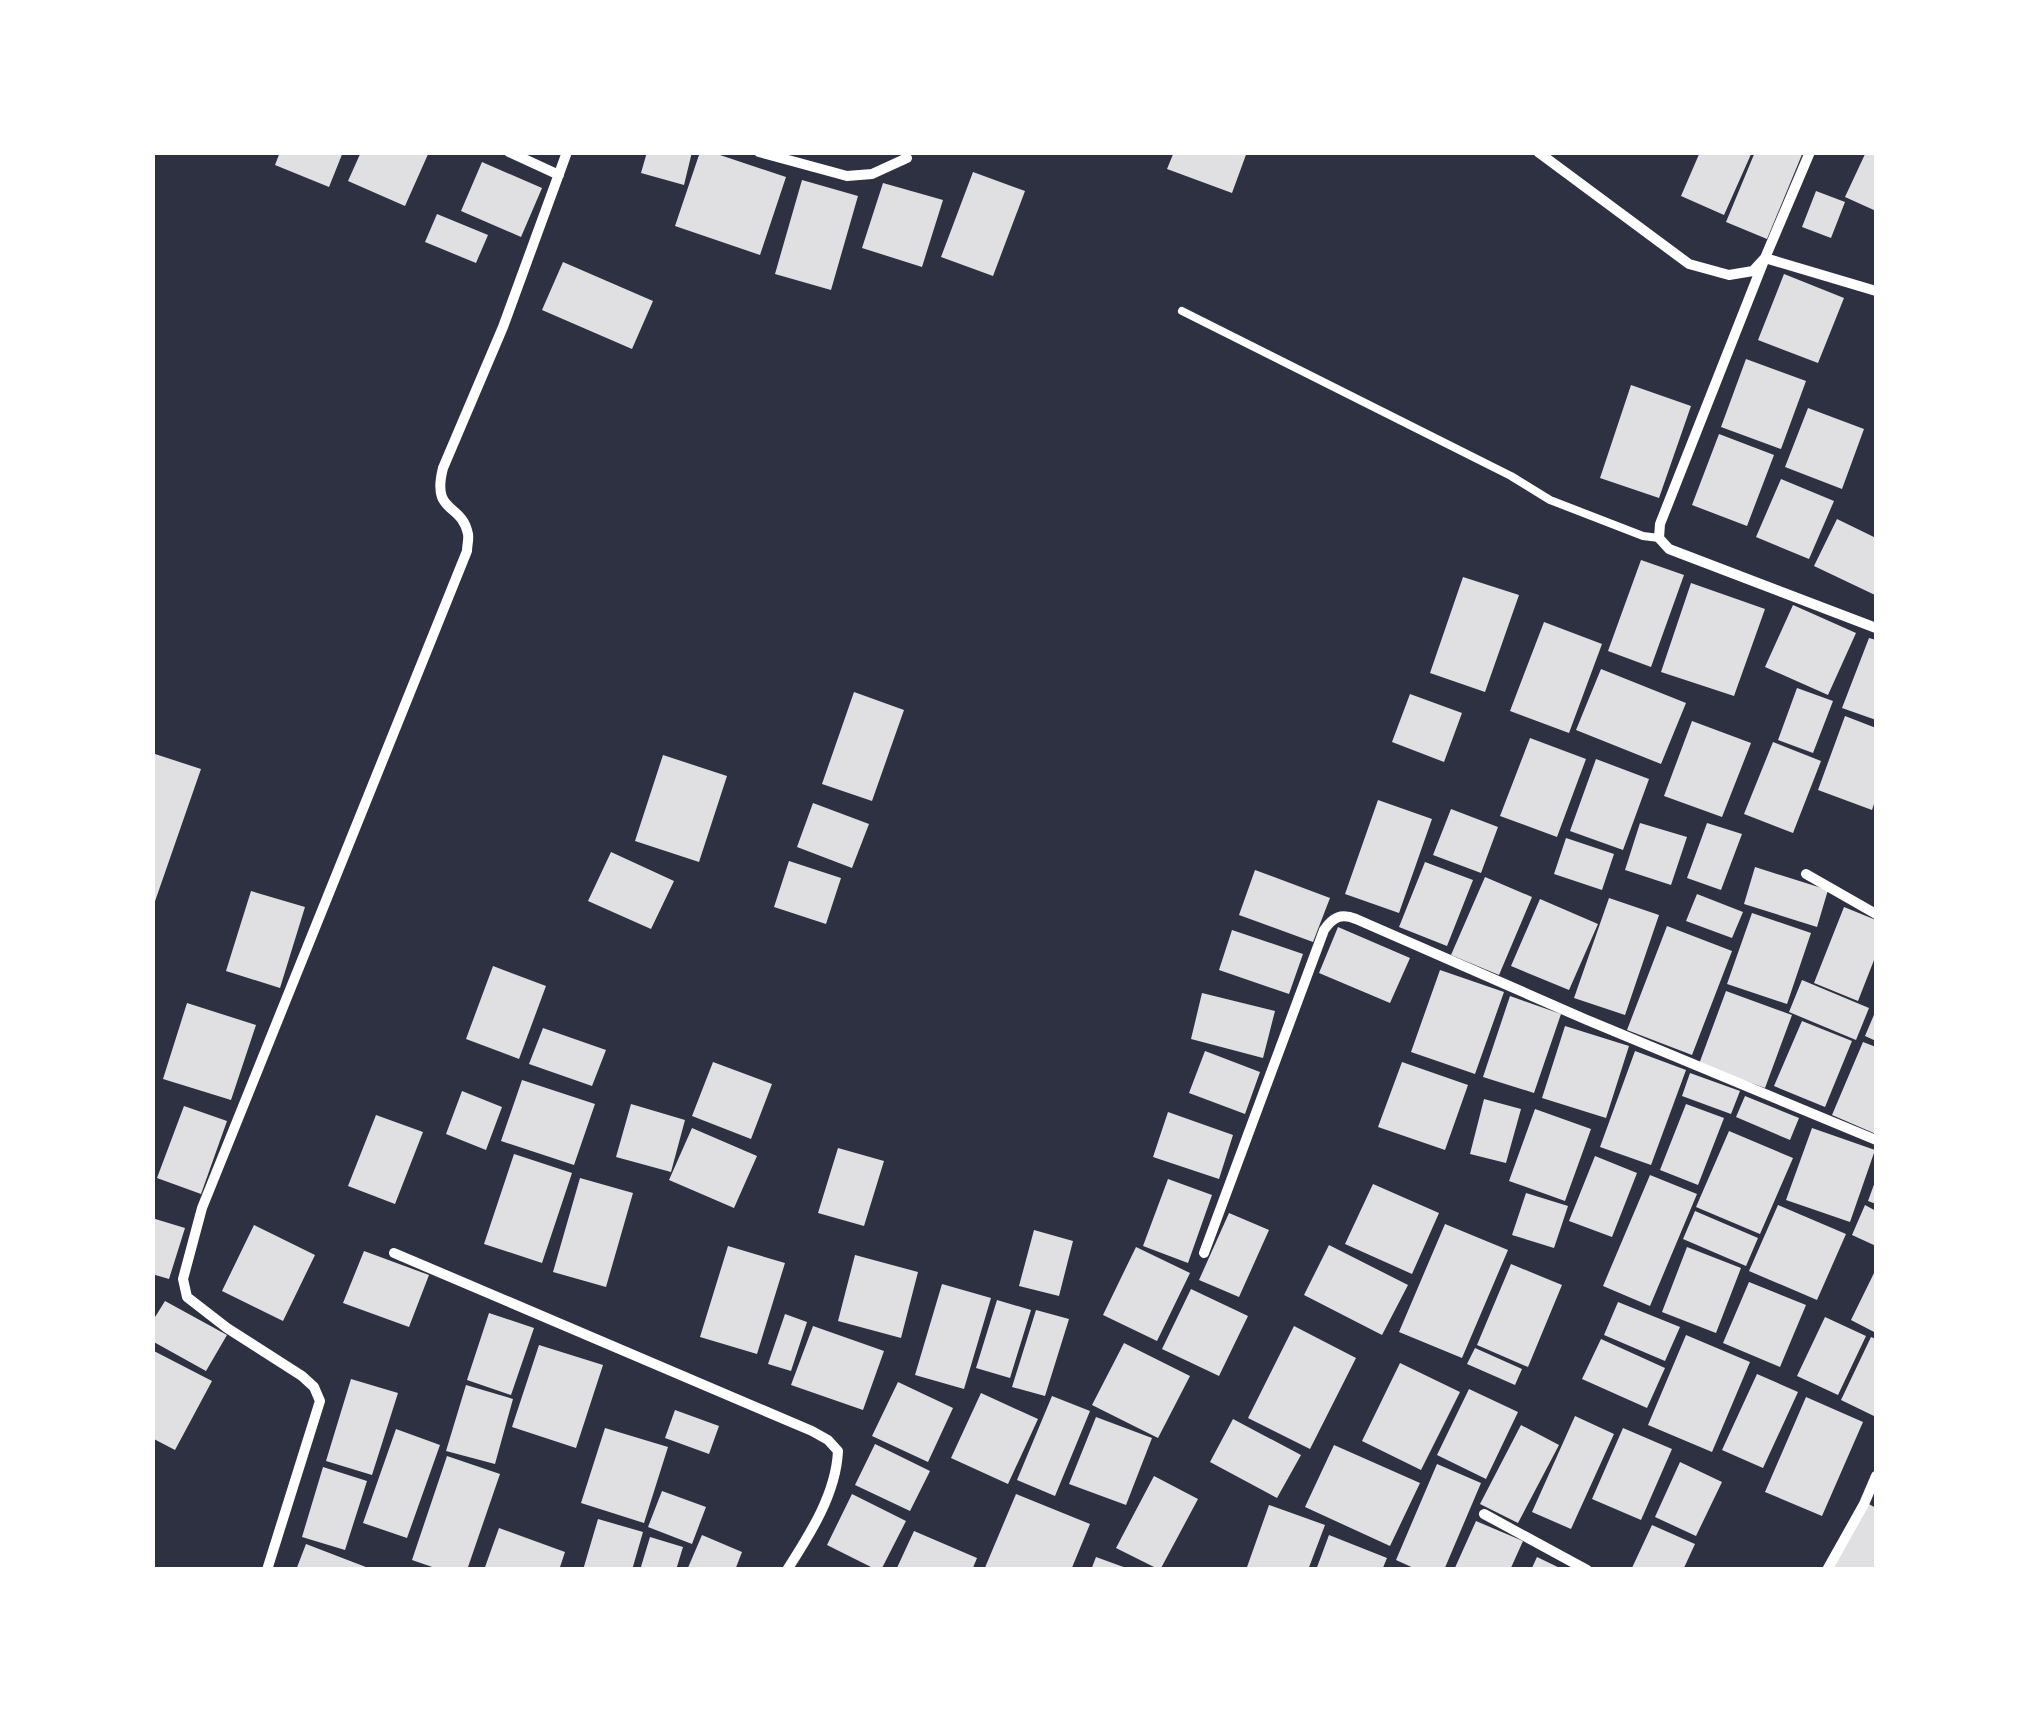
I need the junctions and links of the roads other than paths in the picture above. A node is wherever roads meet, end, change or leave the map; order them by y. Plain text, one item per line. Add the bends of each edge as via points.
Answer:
1 (509, 152) edge
2 (567, 152) edge
3 (759, 152) edge
4 (1538, 152) edge
5 (1810, 152) edge
6 (906, 158) dead end
7 (559, 175) junction
8 (1765, 258) junction
9 (1876, 291) edge
10 (1182, 310) dead end
11 (1659, 538) junction
12 (1876, 628) edge
13 (1806, 874) dead end
14 (1876, 914) edge
15 (1876, 1140) edge
16 (394, 1253) dead end
17 (1204, 1253) dead end
18 (1876, 1476) edge
19 (1484, 1514) dead end
20 (267, 1570) edge
21 (788, 1570) edge
22 (1587, 1570) edge
23 (1828, 1570) edge

1 - 7 street
2 - 7 street
3 - 6 street via 847,176 872,174
4 - 8 street via 1690,264 1729,275 1753,271
5 - 8 street
7 - 20 street via 438,486 468,532 467,551 202,1208 183,1279 187,1297 302,1376 320,1401
8 - 9 street
8 - 11 street
10 - 11 lane via 1550,500
11 - 12 street via 1669,548
13 - 14 street
15 - 17 street via 1341,916 1324,930
16 - 21 street via 828,1440 838,1452 837,1470
18 - 23 street
19 - 22 street

